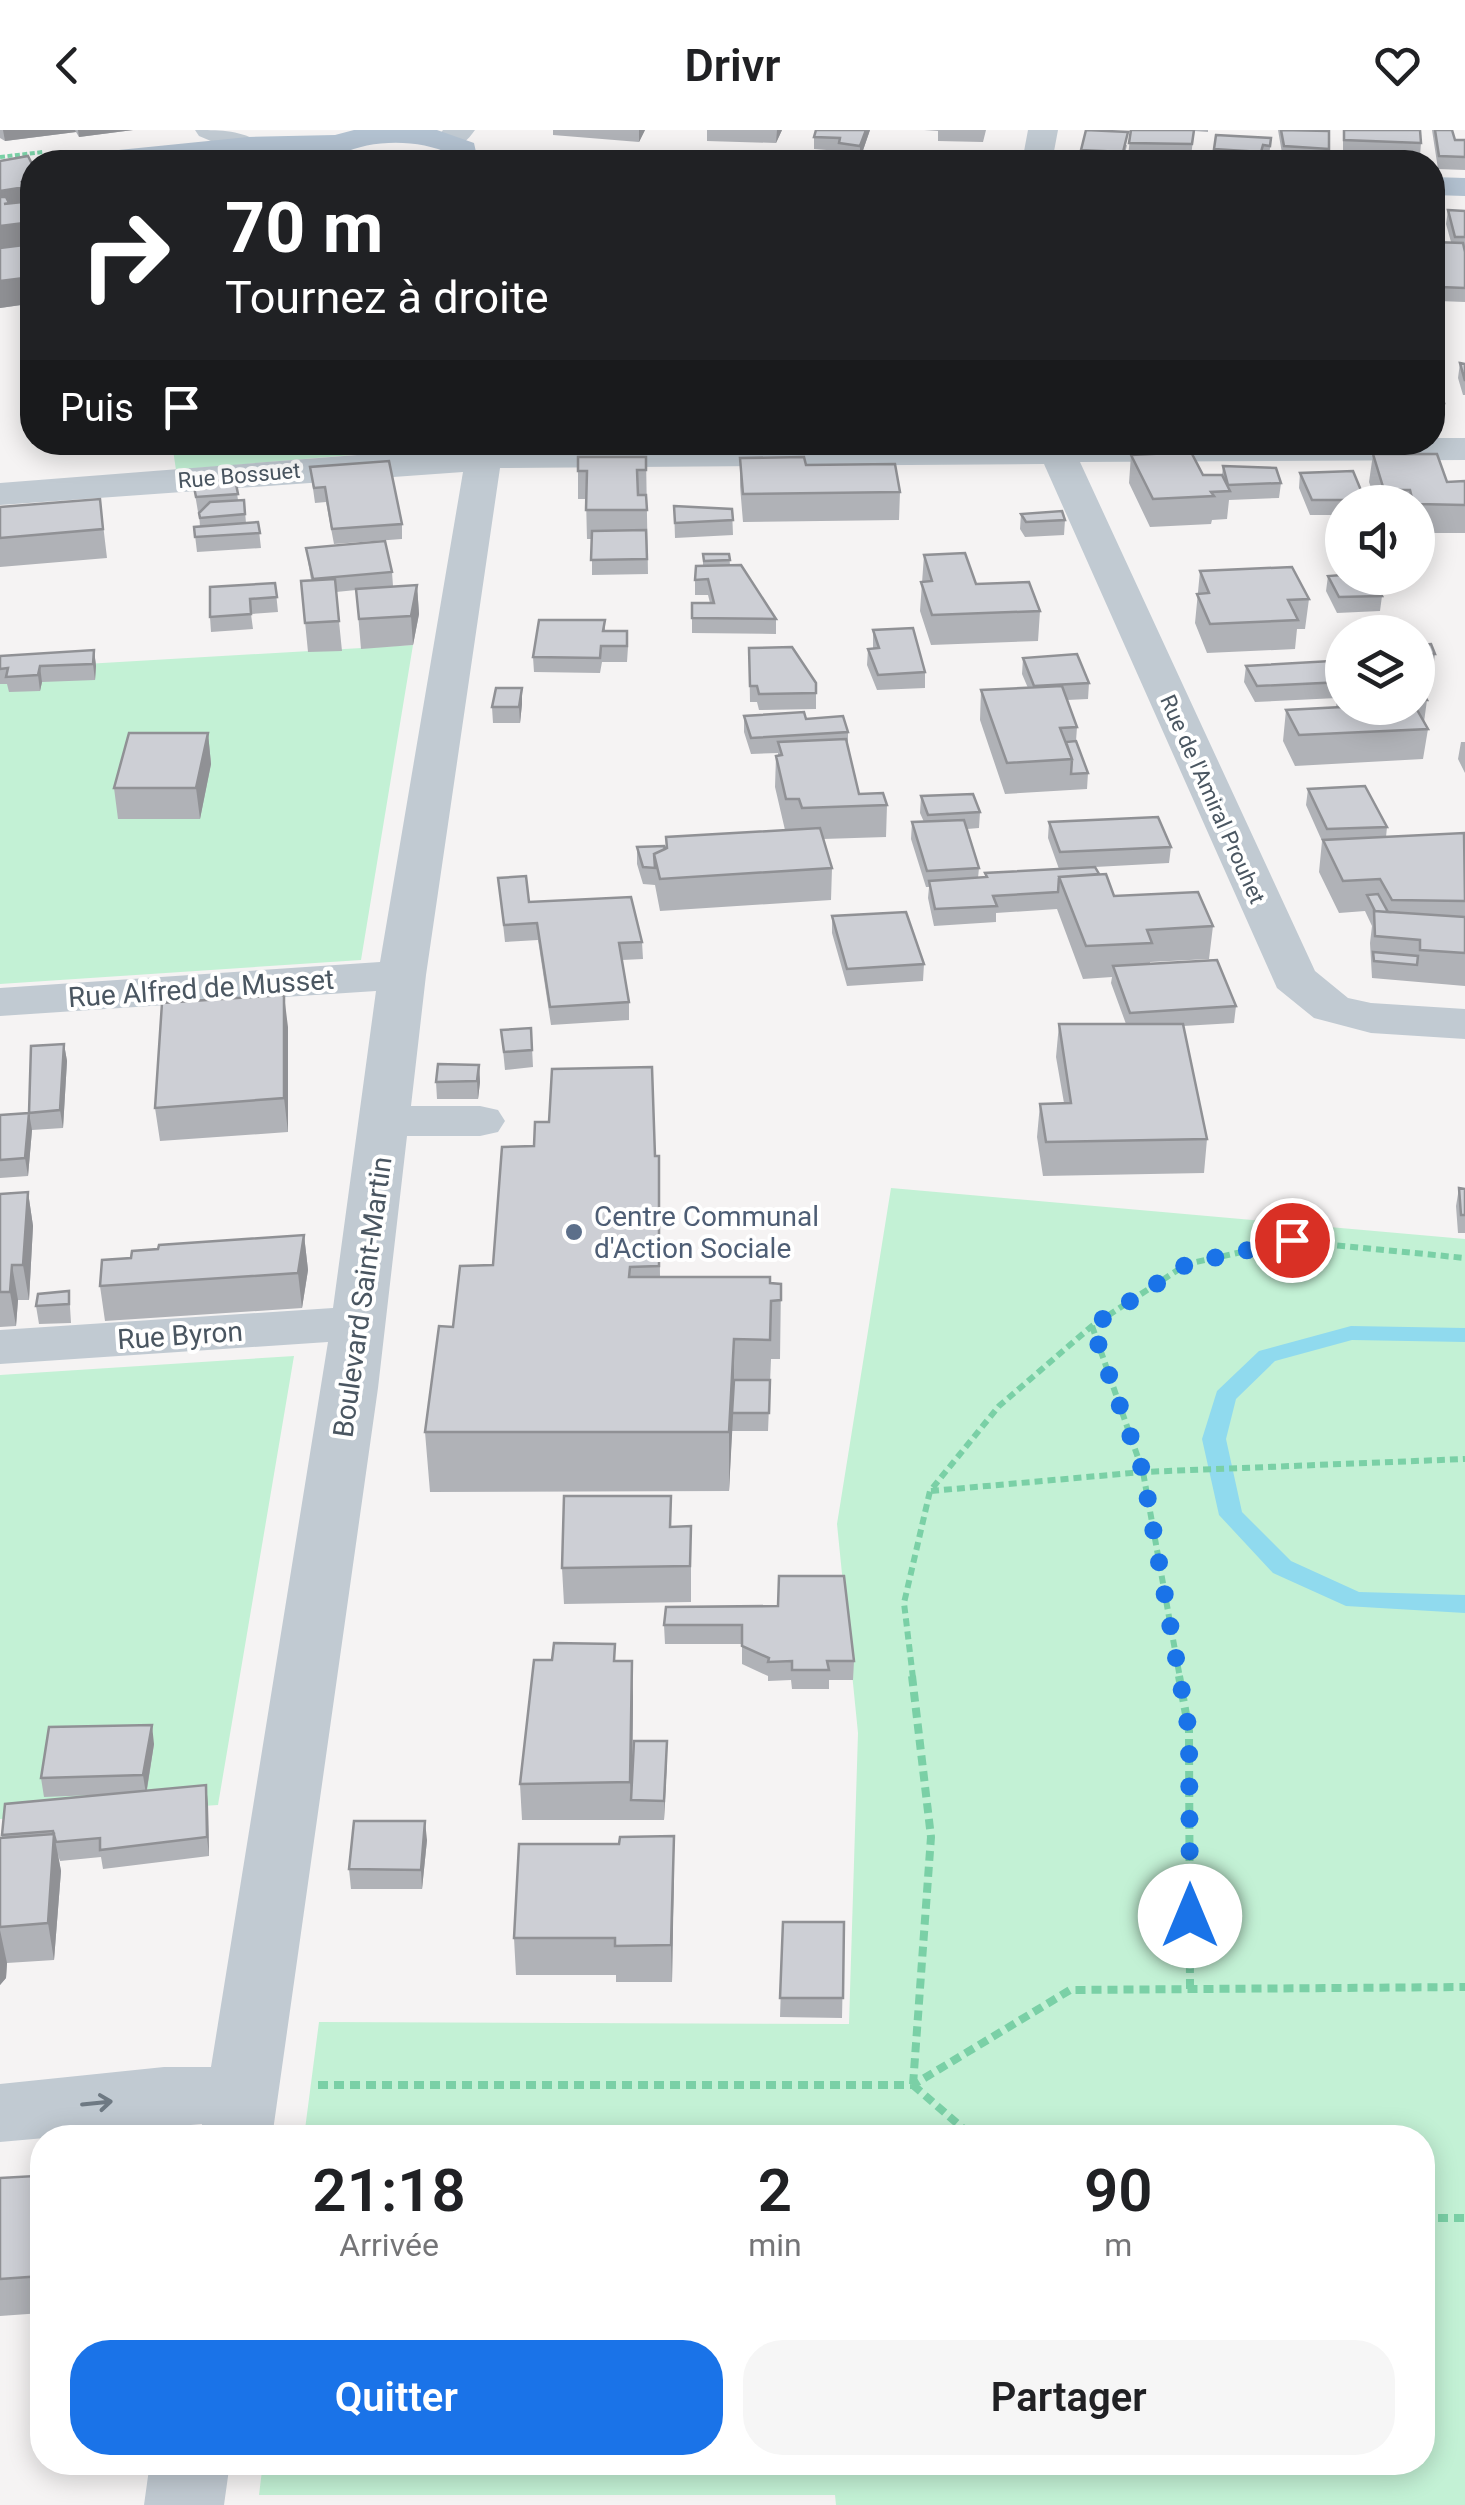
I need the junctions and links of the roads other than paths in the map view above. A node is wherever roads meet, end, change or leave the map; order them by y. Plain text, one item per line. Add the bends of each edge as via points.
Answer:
1 (210, 130) edge
2 (394, 130) edge
3 (248, 146) junction
4 (458, 148) edge
5 (220, 150) edge
6 (279, 150) edge
7 (335, 150) edge
8 (383, 455) edge
9 (486, 455) edge
10 (1059, 455) edge
11 (4, 484) edge
12 (402, 975) junction
13 (0, 1002) edge
14 (1465, 1024) edge
15 (386, 1120) junction
16 (480, 1121) dead end
17 (359, 1323) junction
18 (0, 1347) edge
19 (0, 2113) edge
20 (239, 2116) edge
21 (188, 2475) edge
22 (184, 2505) edge

1 - 3 street
2 - 4 main road
2 - 7 main road via 359,134
3 - 5 main road
3 - 6 main road
8 - 11 street, Rue Bossuet
9 - 12 street, Boulevard Saint-Martin
10 - 14 street, Rue de l'Amiral Prouhet via 1294,978 1331,1008 1371,1018
12 - 13 street, Rue Alfred de Musset
12 - 15 street, Boulevard Saint-Martin
15 - 16 street
15 - 17 street, Boulevard Saint-Martin
17 - 18 street, Rue Byron
17 - 20 street, Boulevard Saint-Martin
19 -> 20 street via 164,2096
21 - 22 street

